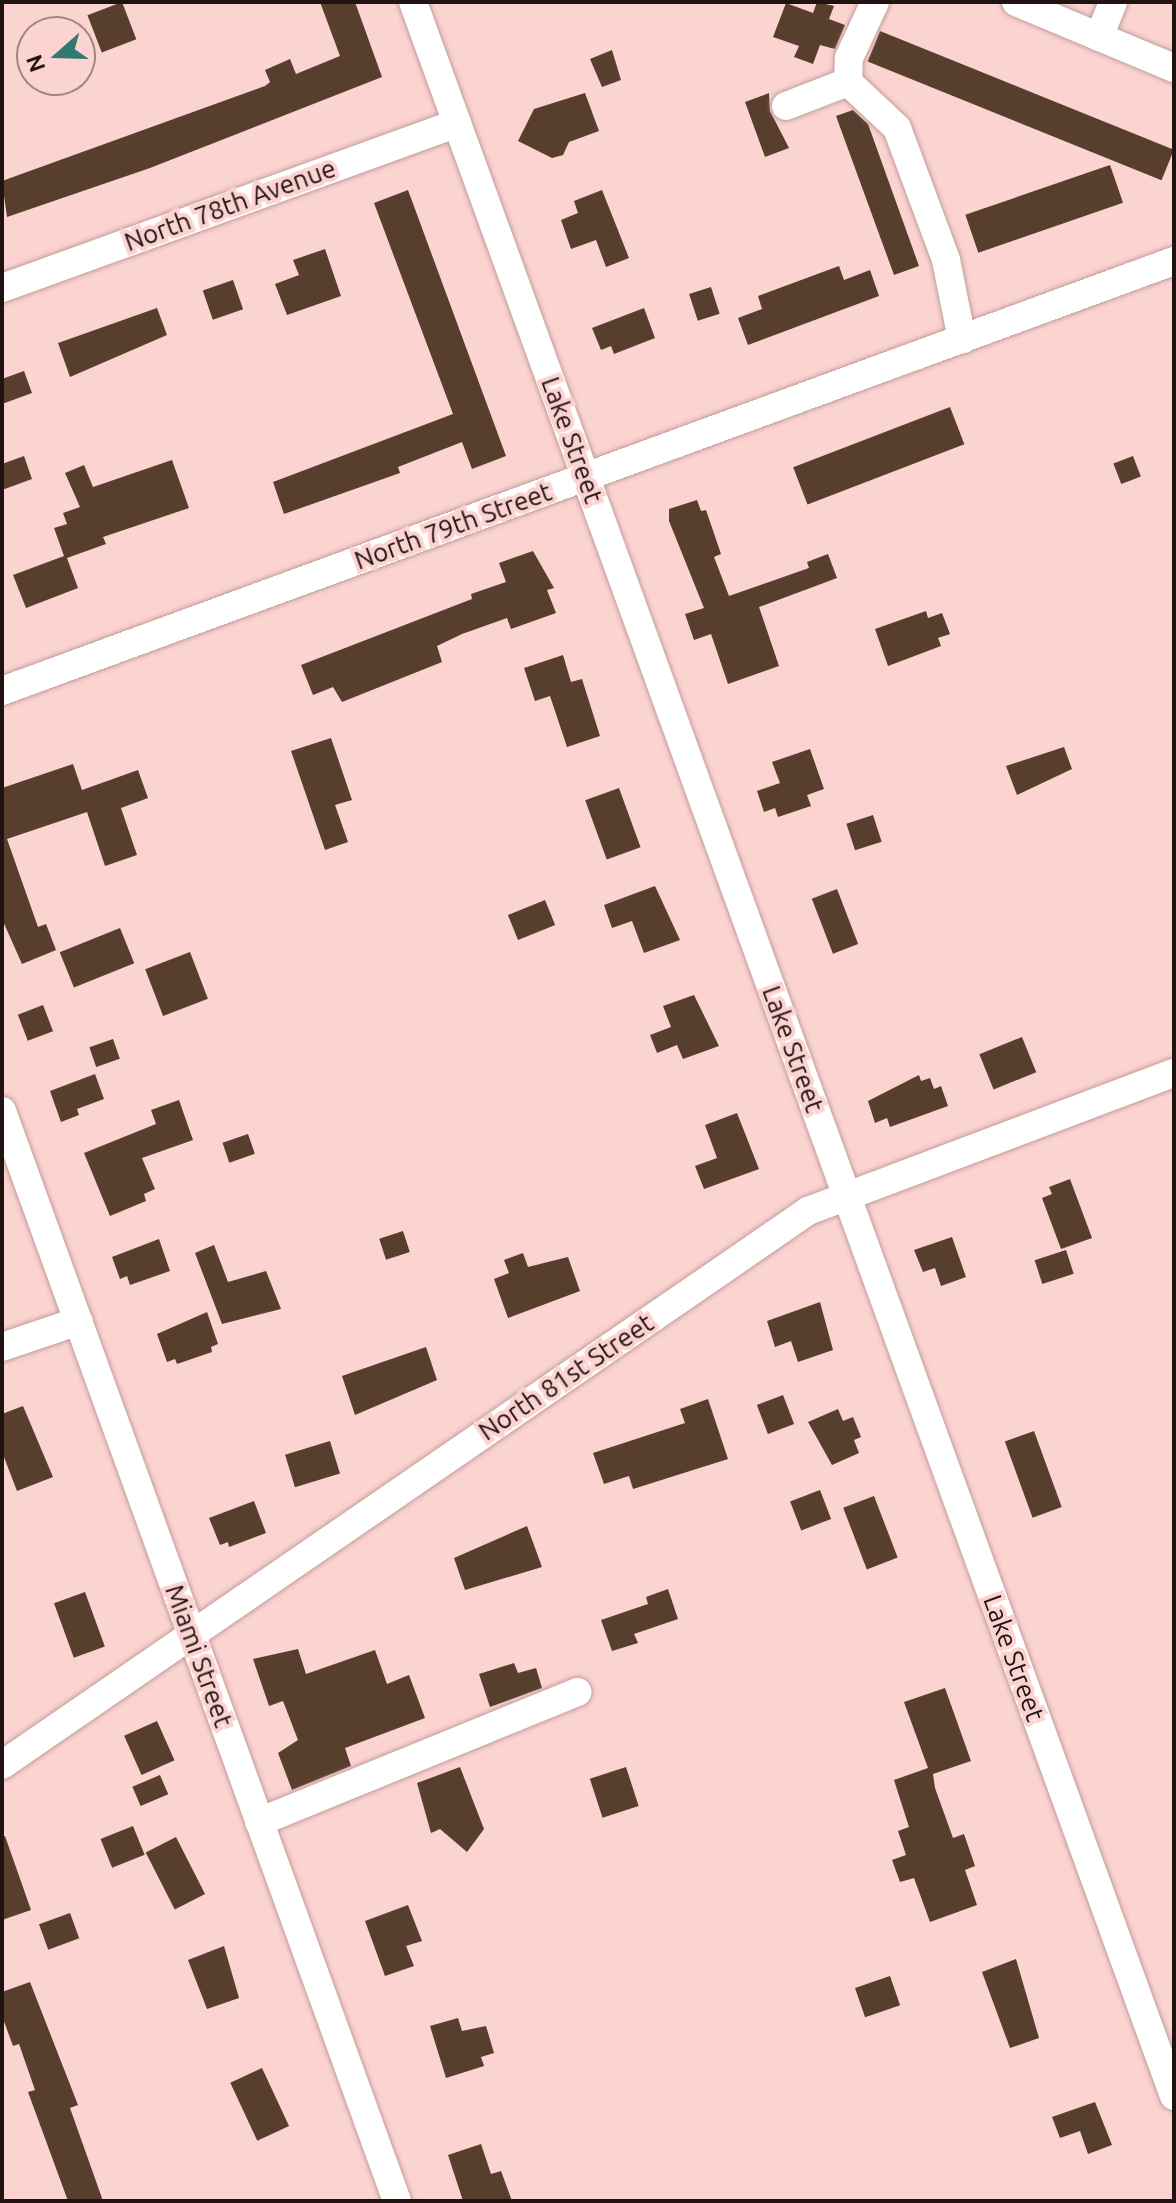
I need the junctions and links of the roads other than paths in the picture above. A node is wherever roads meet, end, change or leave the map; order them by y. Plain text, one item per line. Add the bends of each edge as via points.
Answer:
1 (413, 2) edge
2 (875, 2) edge
3 (1016, 2) edge
4 (1113, 2) edge
5 (1099, 37) junction
6 (1174, 68) edge
7 (848, 82) junction
8 (786, 106) dead end
9 (457, 123) junction
10 (1174, 261) edge
11 (2, 288) edge
12 (962, 339) junction
13 (586, 477) junction
14 (2, 691) edge
15 (1174, 1073) edge
16 (2, 1111) edge
17 (845, 1194) junction
18 (79, 1321) junction
19 (2, 1347) edge
20 (191, 1636) junction
21 (578, 1692) dead end
22 (2, 1765) edge
23 (259, 1822) junction
24 (1174, 2096) edge
25 (397, 2201) edge

1 - 9 street, Lake Street
2 - 7 street via 849,58
3 - 5 street
4 - 5 street
5 - 6 street
7 - 8 street
7 - 12 street via 897,128 946,260
9 - 11 street, North 78th Avenue
9 - 13 street, Lake Street
10 - 12 street, North 79th Street
12 - 13 street, North 79th Street
13 - 14 street, North 79th Street
13 - 17 street, Lake Street
15 - 17 street, North 81st Street
16 - 18 street, Miami Street
17 - 20 street, North 81st Street via 808,1211
17 - 24 street, Lake Street
18 - 19 street
18 - 20 street, Miami Street
20 - 22 street, North 81st Street
20 - 23 street, Miami Street
21 - 23 street
23 - 25 street, Miami Street

